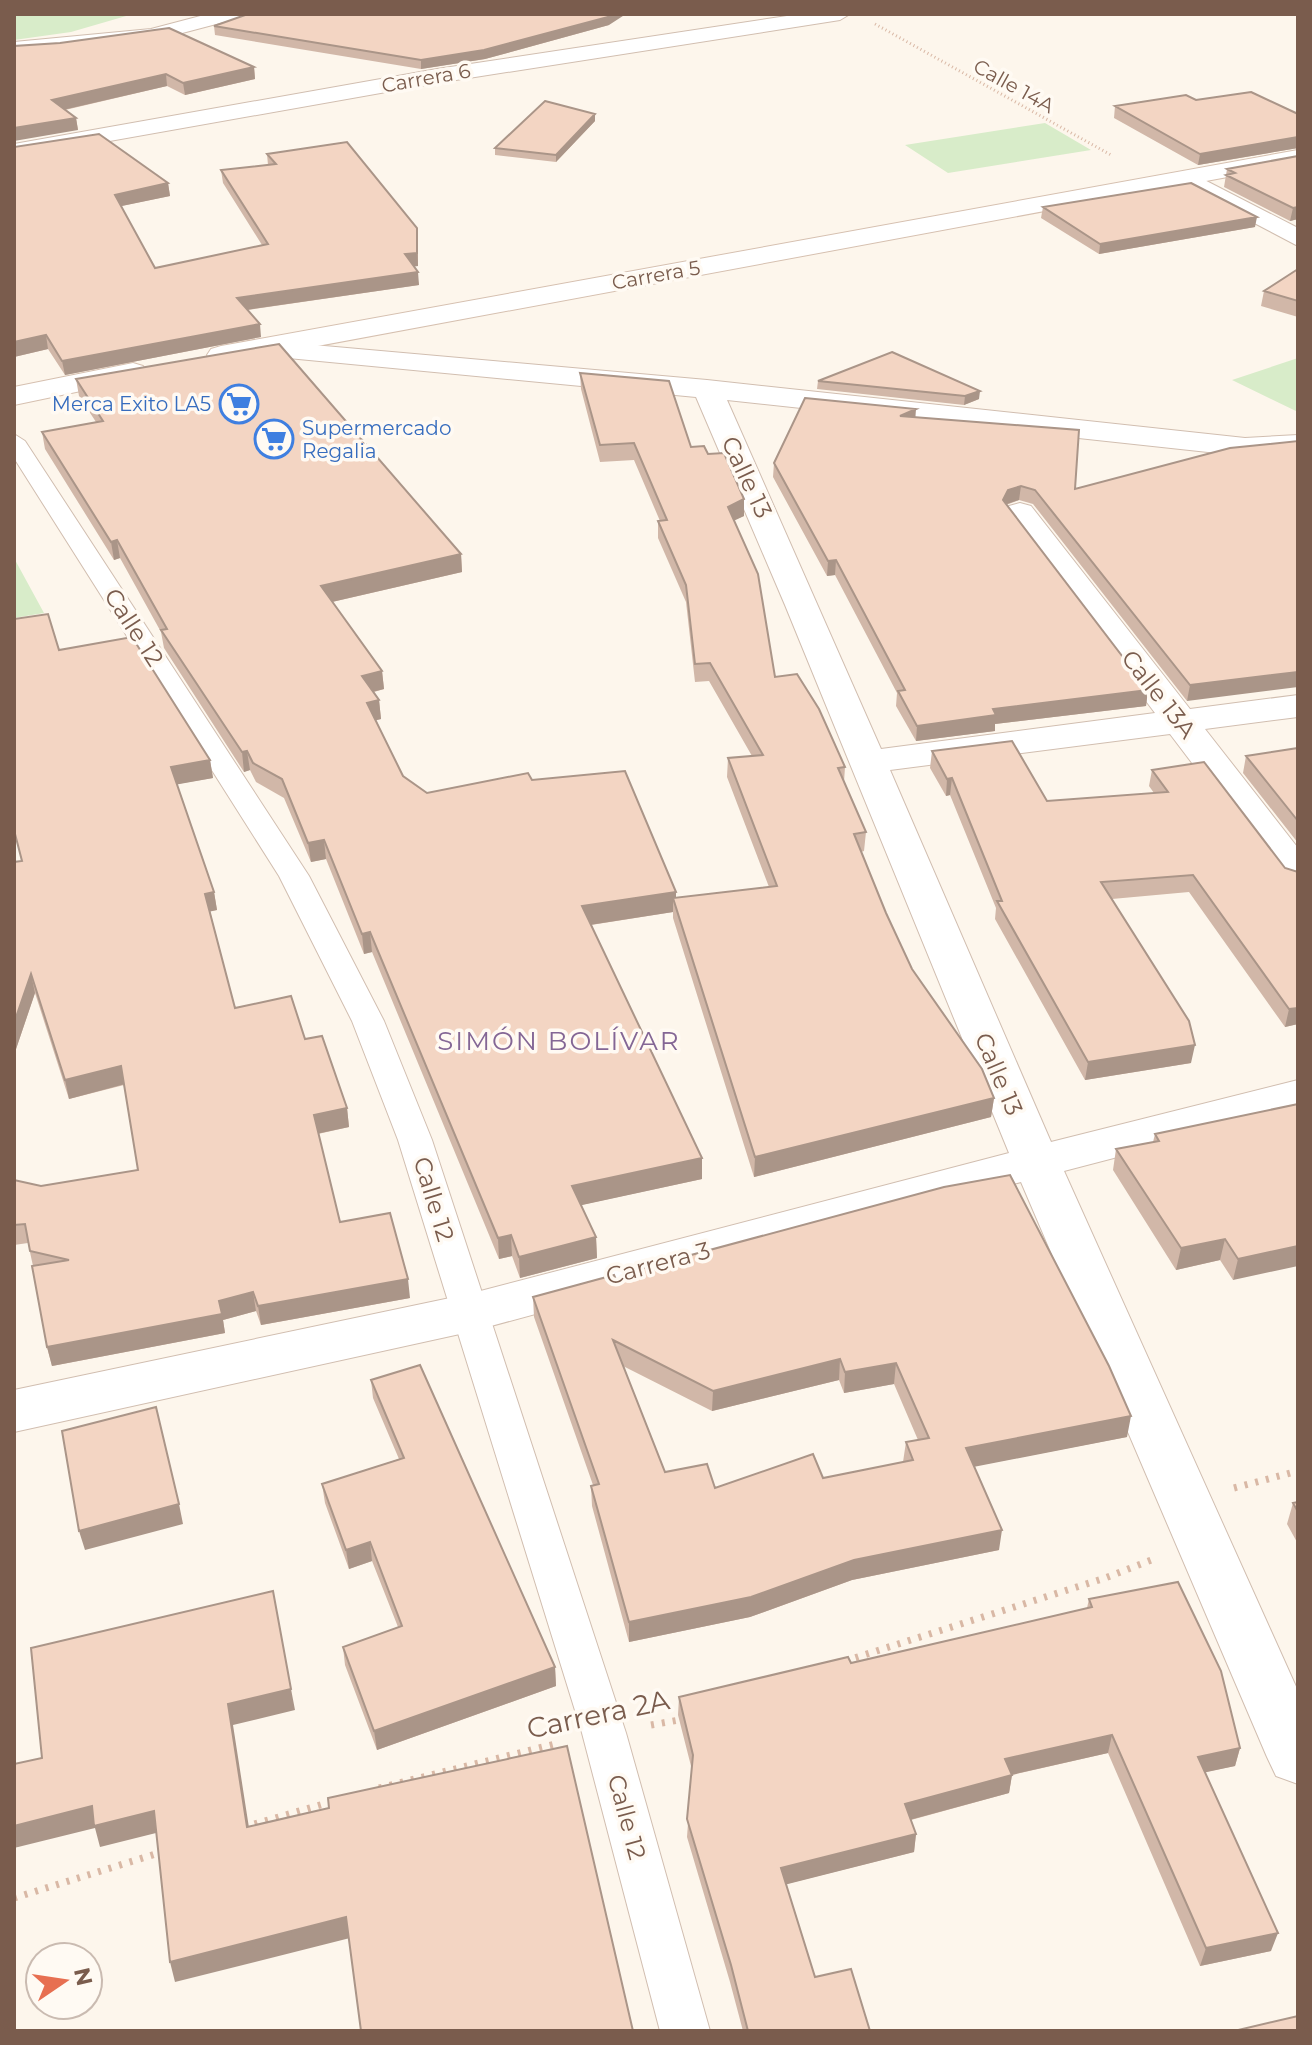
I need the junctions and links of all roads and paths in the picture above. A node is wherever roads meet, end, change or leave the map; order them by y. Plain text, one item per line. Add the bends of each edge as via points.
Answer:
1 (232, 14) edge
2 (840, 14) edge
3 (868, 21) dead end
4 (14, 48) edge
5 (14, 151) edge
6 (1298, 157) edge
7 (1187, 178) junction
8 (1159, 183) junction
9 (1298, 238) edge
10 (257, 348) junction
11 (196, 360) edge
12 (166, 366) edge
13 (707, 389) junction
14 (14, 396) edge
15 (14, 441) edge
16 (1296, 447) edge
17 (1020, 513) dead end
18 (1298, 706) edge
19 (1180, 721) junction
20 (867, 762) junction
21 (1298, 875) edge
22 (1298, 1095) edge
23 (1035, 1162) junction
24 (469, 1313) junction
25 (14, 1411) edge
26 (1298, 1471) edge
27 (1189, 1518) junction
28 (829, 1667) edge
29 (697, 1715) edge
30 (604, 1733) junction
31 (1298, 1757) edge
32 (375, 1789) edge
33 (345, 1798) edge
34 (241, 1828) edge
35 (167, 1850) edge
36 (14, 1898) edge
37 (685, 2031) edge

1 - 4 street via 152,35
2 - 5 street, Carrera 6 via 437,76
3 - 8 path, Calle 14A
6 - 7 street, Carrera 5
7 - 8 street, Carrera 5
7 - 9 street
8 - 10 street, Carrera 5
10 - 11 street, Carrera 5
10 - 13 street
12 - 14 street
13 - 16 street via 1245,447
13 - 20 street, Calle 13
15 - 24 lane, Calle 12 via 323,928 368,1021 415,1140
17 - 19 street, Calle 13A
18 - 19 street
19 - 20 street
19 - 21 street, Calle 13A
20 - 23 street, Calle 13
22 - 23 street, Carrera 3
23 - 24 street, Carrera 3
23 - 27 street, Calle 13
24 - 25 street, Carrera 3
24 - 30 lane, Calle 12
26 - 27 path via 1219,1492
27 - 28 path via 1153,1560
27 - 31 street, Calle 13
29 - 30 path, Carrera 2A
30 - 32 path, Carrera 2A
30 - 37 lane, Calle 12
33 - 34 path
35 - 36 path

